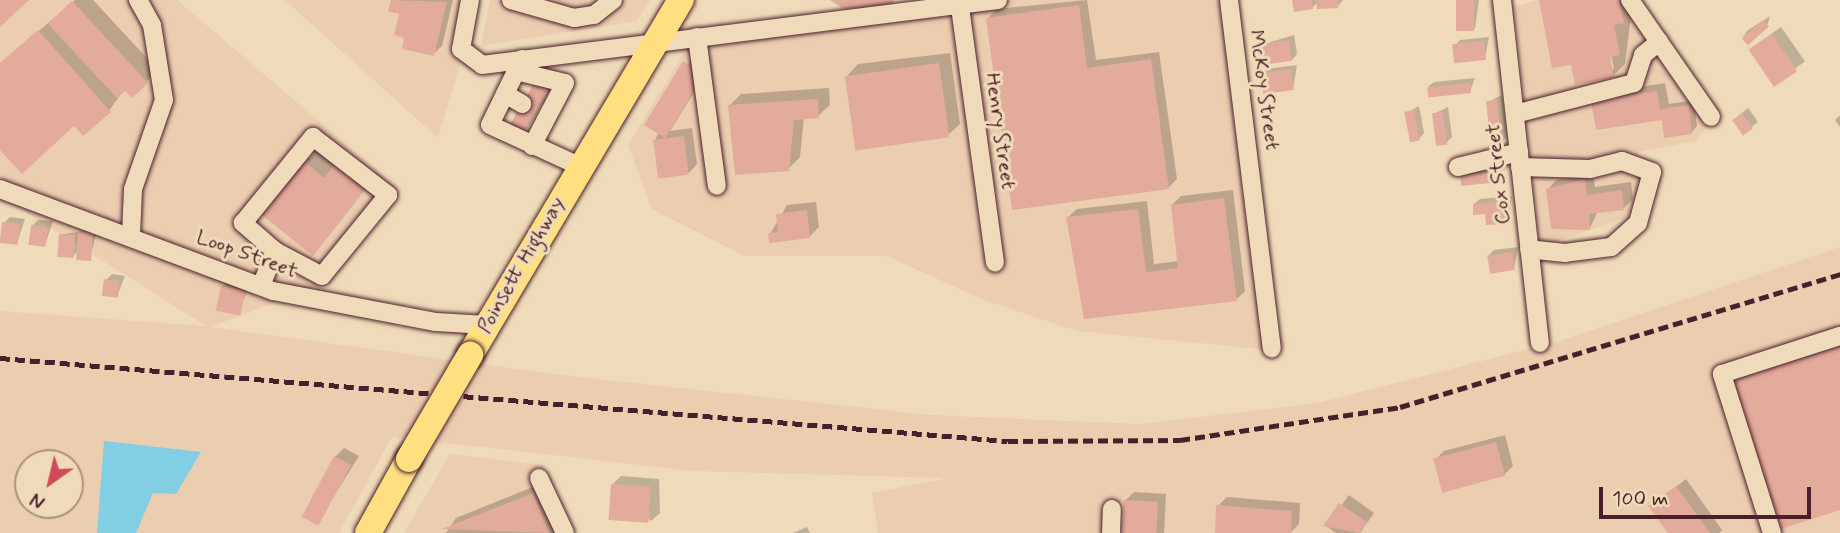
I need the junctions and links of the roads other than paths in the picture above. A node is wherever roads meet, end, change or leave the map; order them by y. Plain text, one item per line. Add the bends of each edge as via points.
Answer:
1 (138, 0) edge
2 (470, 0) edge
3 (511, 0) edge
4 (613, 0) edge
5 (681, 0) edge
6 (998, 0) edge
7 (1229, 0) edge
8 (1502, 0) edge
9 (1630, 0) edge
10 (959, 2) edge
11 (905, 6) edge
12 (574, 18) junction
13 (697, 37) junction
14 (656, 38) junction
15 (1660, 42) junction
16 (578, 50) junction
17 (519, 65) junction
18 (505, 94) junction
19 (535, 111) junction
20 (1515, 114) junction
21 (1711, 117) dead end
22 (532, 146) junction
23 (1520, 159) junction
24 (578, 165) junction
25 (1458, 167) dead end
26 (717, 186) dead end
27 (0, 189) edge
28 (131, 235) junction
29 (1529, 249) junction
30 (275, 251) junction
31 (995, 263) dead end
32 (261, 286) junction
33 (487, 325) junction
34 (1840, 336) edge
35 (1540, 343) dead end
36 (1272, 348) dead end
37 (539, 478) dead end
38 (1112, 509) dead end
39 (368, 533) edge
40 (565, 533) edge
41 (1111, 533) edge
42 (1772, 533) edge

1 - 28 street via 152,25 164,100 133,189
2 - 17 street via 460,41 465,55 482,65
3 - 12 street
4 - 12 street via 594,15
5 - 14 highway, Poinsett Highway
6 - 10 street
7 - 36 street, McKoy Street
8 - 20 street, Cox Street
9 - 15 street
10 - 11 street
10 - 31 street, Henry Street
11 - 13 street
12 - 16 street
13 - 14 street
13 - 26 street
14 - 16 street
14 - 24 highway, Poinsett Highway
15 - 20 street via 1643,55 1634,83
15 - 21 street
16 - 17 street
17 - 18 street
17 - 19 street via 565,83
18 - 19 street
18 - 22 street via 490,125
19 - 22 street
20 - 23 street, Cox Street
22 - 24 street
23 - 25 street
23 - 29 street, Cox Street
23 - 29 street via 1590,169 1622,161 1652,172 1638,223 1611,247 1565,253
24 - 33 highway, Poinsett Highway
27 - 28 street, Loop Street
28 - 32 street, Loop Street
29 - 35 street, Cox Street
30 - 30 street via 243,223 313,137 388,195 322,276
30 - 32 street
32 - 33 street, Loop Street via 338,306
33 - 39 highway, Poinsett Highway, bridge
34 - 42 street via 1722,374
37 - 40 street
38 - 41 street

